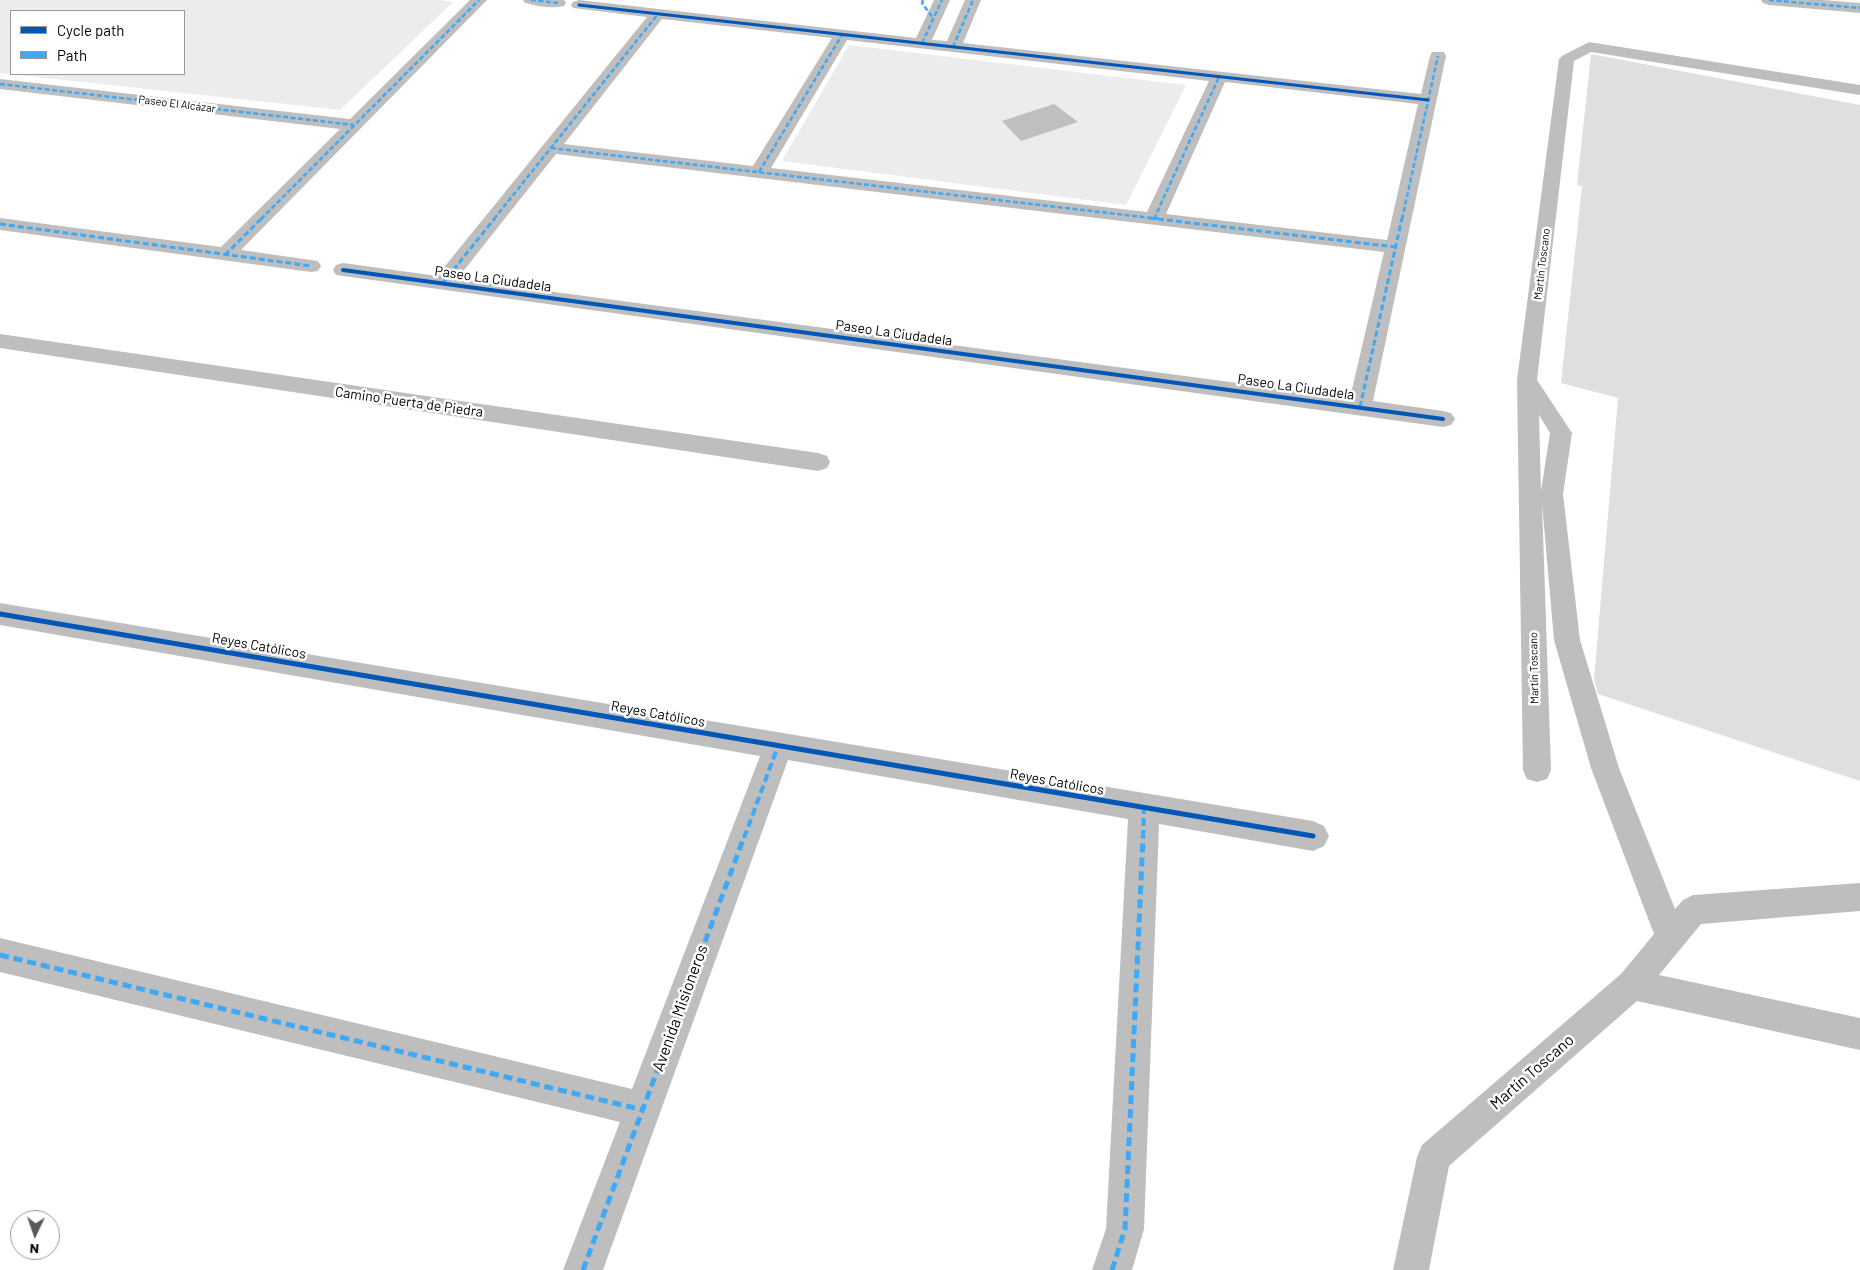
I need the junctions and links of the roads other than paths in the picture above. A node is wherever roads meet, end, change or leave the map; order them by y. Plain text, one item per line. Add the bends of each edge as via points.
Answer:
1 (479, 0) edge
2 (532, 0) edge
3 (923, 0) edge
4 (942, 0) edge
5 (973, 0) edge
6 (1769, 0) edge
7 (558, 3) dead end
8 (579, 5) dead end
9 (1860, 8) edge
10 (658, 14) junction
11 (934, 18) junction
12 (842, 35) junction
13 (922, 43) junction
14 (953, 47) junction
15 (1438, 56) dead end
16 (1220, 76) junction
17 (0, 84) edge
18 (1860, 90) edge
19 (1428, 100) junction
20 (354, 125) junction
21 (551, 148) junction
22 (759, 172) junction
23 (1154, 219) junction
24 (0, 224) edge
25 (1396, 247) junction
26 (225, 254) junction
27 (311, 266) dead end
28 (343, 270) dead end
29 (442, 284) junction
30 (0, 341) edge
31 (1527, 380) junction
32 (1360, 407) junction
33 (1443, 419) dead end
34 (818, 462) dead end
35 (0, 614) edge
36 (778, 746) junction
37 (1537, 770) dead end
38 (1144, 808) junction
39 (1312, 836) dead end
40 (1860, 897) edge
41 (1671, 938) junction
42 (0, 954) edge
43 (1632, 986) junction
44 (1860, 1034) edge
45 (642, 1110) junction
46 (583, 1270) edge
47 (1112, 1270) edge
48 (1411, 1270) edge

1 - 20 street
2 - 7 street
3 - 11 street
4 - 11 street
5 - 14 street
6 - 9 street
8 - 10 street
10 - 12 street
10 - 21 street, Paseo La Ciudadela
11 - 13 street
12 - 13 street
12 - 22 street
13 - 14 street
14 - 16 street
15 - 19 street, Paseo La Ciudadela
16 - 19 street
16 - 23 street
17 - 20 street, Paseo El Alcázar
18 - 31 lane, Martín Toscano via 1589,47 1566,59
19 - 25 street, Paseo La Ciudadela
20 - 26 street
21 - 22 street
21 - 29 street, Paseo La Ciudadela
22 - 23 street
23 - 25 street
24 - 26 street
25 - 32 street, Paseo La Ciudadela
26 - 27 street
28 - 29 street, Paseo La Ciudadela
29 - 32 street, Paseo La Ciudadela
30 - 34 street, Camino Puerta de Piedra
31 - 37 lane, Martín Toscano
31 - 41 lane via 1561,433 1552,494 1568,640 1604,768
32 - 33 street, Paseo La Ciudadela
35 - 36 street, Reyes Católicos
36 - 38 street, Reyes Católicos
36 - 45 street, Avenida Misioneros
38 - 39 street, Reyes Católicos
38 - 47 street via 1125,1229
40 - 41 lane, Martín Toscano via 1693,910
41 - 43 lane, Martín Toscano
42 - 45 street
43 - 44 lane
43 - 48 lane, Martín Toscano via 1434,1157
45 - 46 street, Avenida Misioneros

